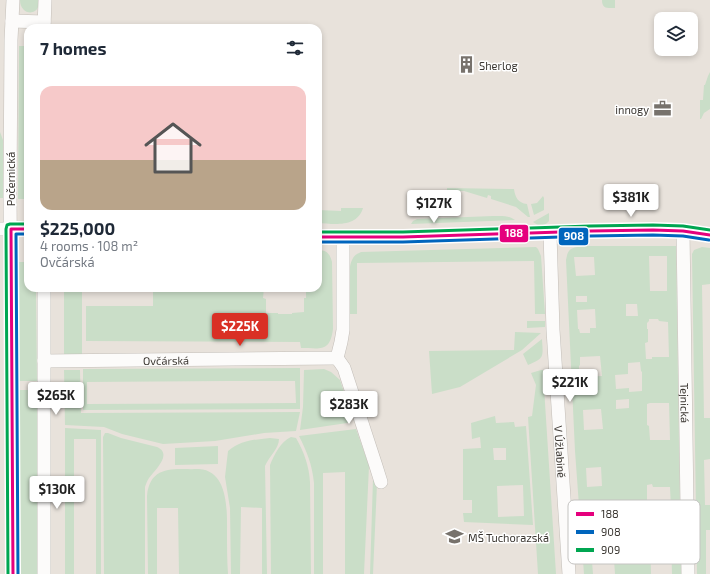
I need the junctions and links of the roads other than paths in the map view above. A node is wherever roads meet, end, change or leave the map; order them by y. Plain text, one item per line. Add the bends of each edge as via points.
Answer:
1 (13, 0) edge
2 (45, 0) edge
3 (12, 21) junction
4 (36, 24) edge
5 (44, 24) edge
6 (5, 229) edge
7 (24, 229) edge
8 (683, 231) junction
9 (550, 232) junction
10 (710, 235) edge
11 (322, 237) edge
12 (343, 238) junction
13 (44, 292) edge
14 (337, 358) junction
15 (44, 361) junction
16 (381, 482) dead end
17 (687, 500) edge
18 (568, 558) edge
19 (568, 564) edge
20 (688, 564) edge
21 (14, 574) edge
22 (44, 574) edge
23 (569, 574) edge
24 (688, 574) edge

1 - 3 street, Počernická
2 - 5 street
3 - 4 street
3 - 6 street, Počernická via 10,187
6 - 7 street
6 - 21 street, Počernická
8 - 9 street
8 - 10 street
8 - 17 street, Tejnická
9 - 12 street
9 - 18 street, V Úžlabině
11 - 12 street
12 - 14 street via 343,330
13 - 15 street
14 - 15 street, Ovčárská
14 - 16 street via 344,368
15 - 22 street
19 - 23 street, V Úžlabině
20 - 24 street, Tejnická

